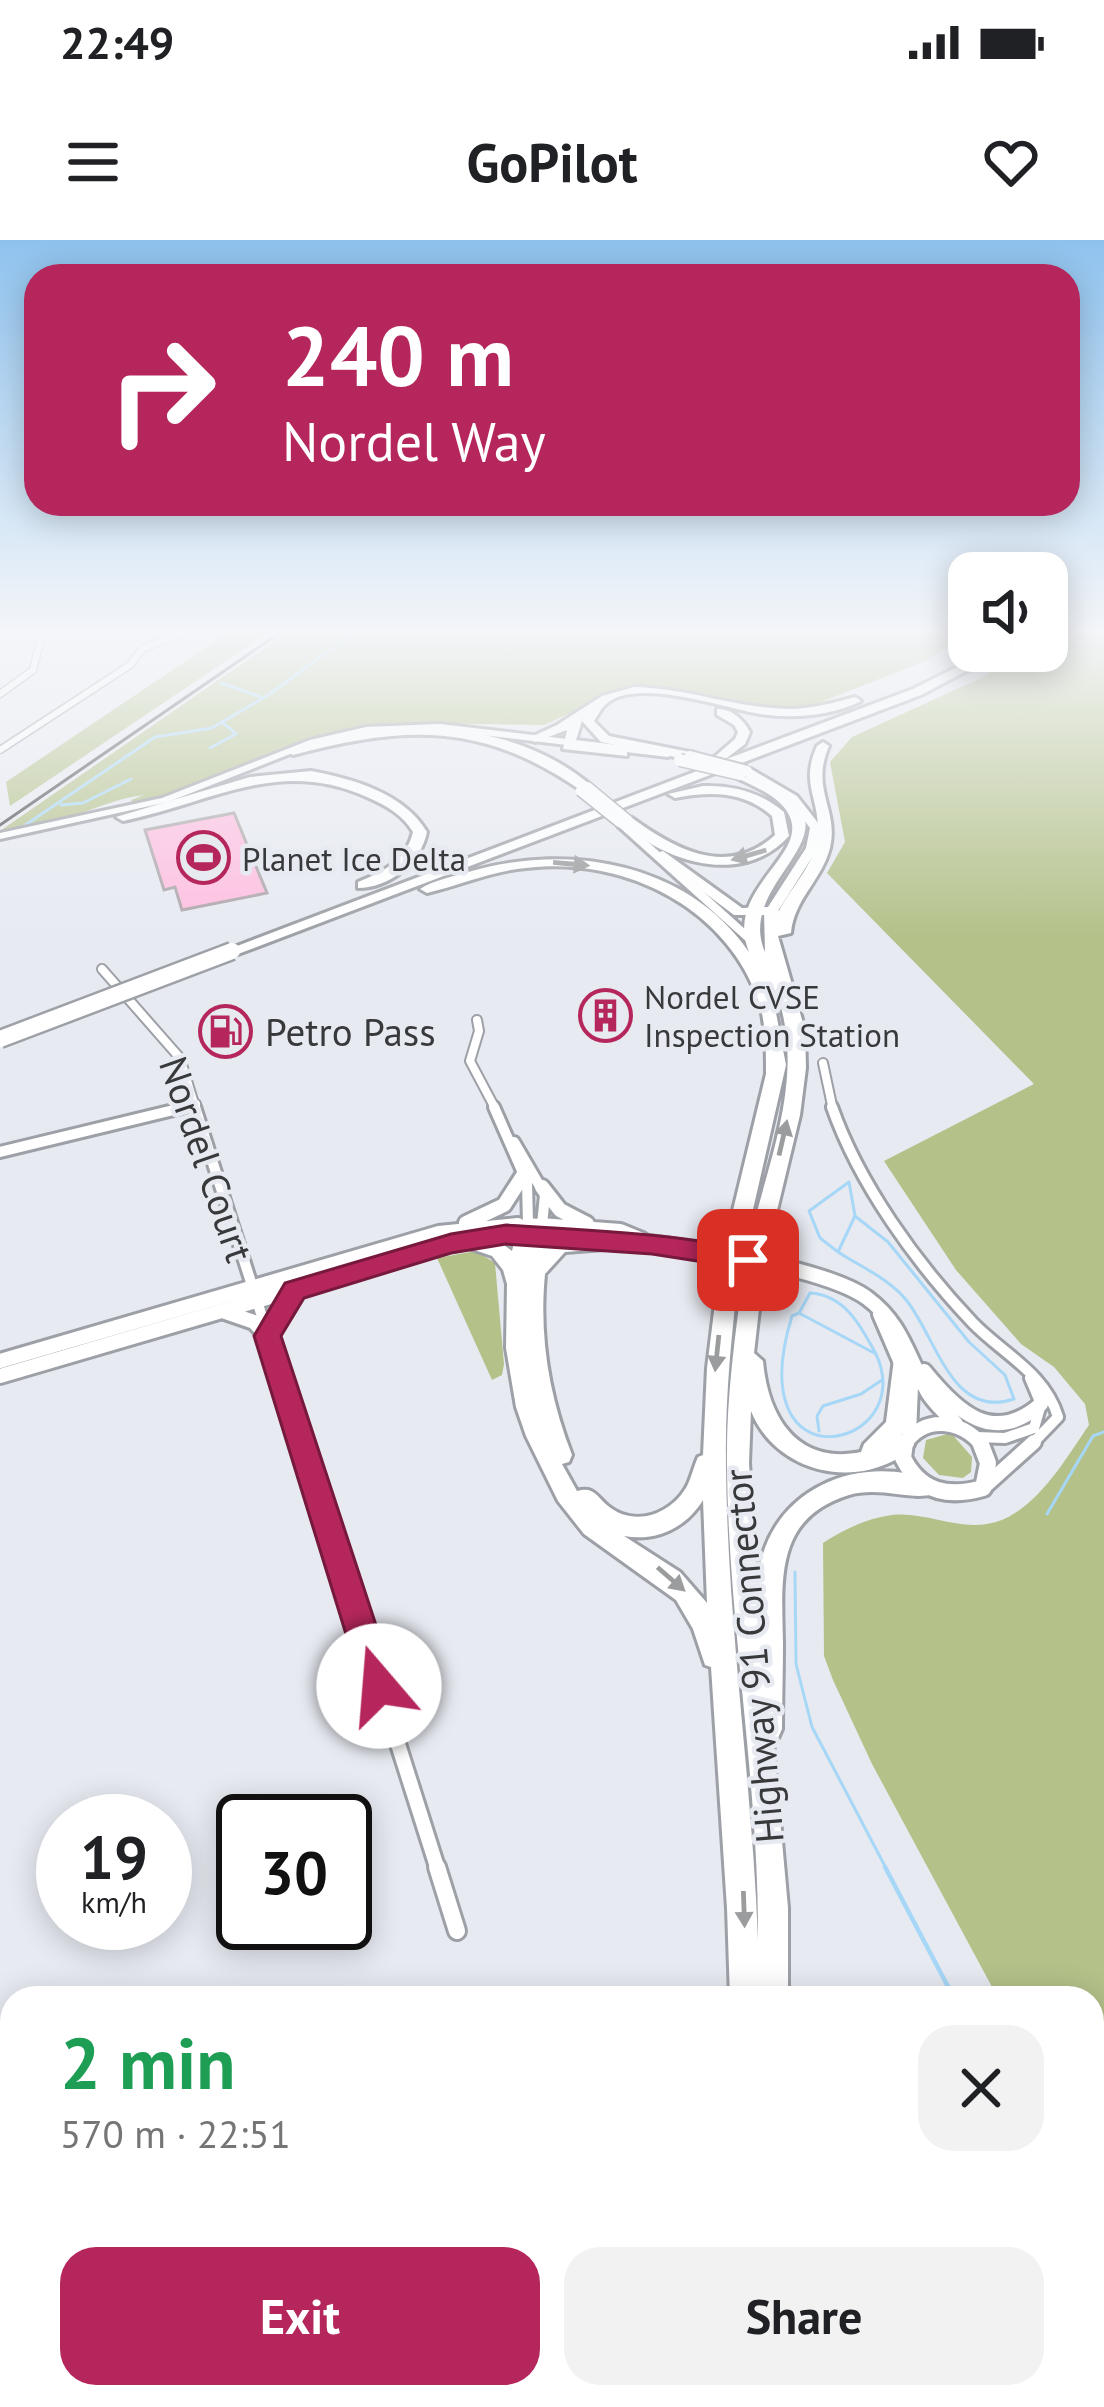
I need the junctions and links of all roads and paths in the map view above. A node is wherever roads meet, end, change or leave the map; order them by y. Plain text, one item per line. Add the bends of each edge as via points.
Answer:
1 (341, 735) edge
2 (360, 735) edge
3 (406, 735) edge
4 (422, 735) edge
5 (471, 735) edge
6 (506, 735) edge
7 (547, 735) edge
8 (569, 735) edge
9 (600, 735) edge
10 (743, 735) edge
11 (779, 735) edge
12 (796, 735) edge
13 (838, 735) edge
14 (536, 738) junction
15 (566, 742) junction
16 (823, 746) junction
17 (292, 751) junction
18 (685, 758) junction
19 (718, 760) junction
20 (744, 772) junction
21 (228, 784) junction
22 (364, 789) junction
23 (584, 790) junction
24 (123, 817) junction
25 (625, 823) junction
26 (814, 823) junction
27 (66, 826) junction
28 (0, 839) edge
29 (658, 854) junction
30 (376, 904) junction
31 (772, 911) junction
32 (751, 914) junction
33 (752, 941) junction
34 (233, 944) junction
35 (102, 969) dead end
36 (477, 1020) dead end
37 (0, 1028) edge
38 (0, 1039) edge
39 (798, 1044) junction
40 (823, 1064) dead end
41 (775, 1076) junction
42 (196, 1104) junction
43 (512, 1139) junction
44 (0, 1152) edge
45 (524, 1174) junction
46 (542, 1187) junction
47 (534, 1229) junction
48 (439, 1233) junction
49 (601, 1235) junction
50 (467, 1240) junction
51 (524, 1279) junction
52 (740, 1281) junction
53 (294, 1290) junction
54 (254, 1294) junction
55 (218, 1311) junction
56 (267, 1336) junction
57 (0, 1361) edge
58 (909, 1364) junction
59 (1025, 1371) junction
60 (0, 1376) edge
61 (1041, 1404) junction
62 (956, 1424) junction
63 (712, 1428) junction
64 (975, 1436) junction
65 (906, 1439) junction
66 (807, 1455) junction
67 (925, 1487) junction
68 (983, 1488) junction
69 (727, 1709) junction
70 (769, 1825) junction
71 (457, 1931) dead end
72 (746, 1986) edge
73 (773, 1986) edge

1 - 17 main road
2 - 17 highway
3 - 21 main road via 330,745
4 - 23 main road via 507,748
5 - 23 highway via 531,751
6 - 14 main road
7 - 14 highway
8 - 15 highway
9 - 18 highway
10 - 19 highway
11 - 19 highway
12 - 34 highway
13 - 16 highway
14 - 15 main road
15 - 18 highway
16 - 26 highway via 804,774
16 - 39 highway via 810,781 823,850 782,926 802,1017
17 - 27 main road via 166,800
18 - 20 highway, bridge
19 - 34 highway
20 - 26 highway via 785,792
20 - 32 highway via 783,801 800,838
21 - 22 highway via 310,766 347,775
21 - 24 main road
22 - 24 highway via 332,775 279,772
22 - 34 highway via 417,825 412,856
23 - 25 highway, bridge
24 - 27 main road
25 - 29 main road, Highway 91 Connector
30 -> 25 highway via 682,792 751,796 776,811 783,830 765,852 714,861 674,851
26 - 31 highway via 812,848
27 - 28 main road
29 - 32 highway
29 - 33 main road, Highway 91 Connector
30 - 34 highway
30 -> 41 highway via 541,862 662,885 718,922 756,976 771,1016
31 - 32 highway
31 - 39 highway, Highway 91 Connector via 770,940
32 - 33 highway
33 - 41 highway, Highway 91 Connector via 777,997 782,1045
34 - 37 highway
34 - 38 highway, bridge
35 - 42 street, Nordel Court via 180,1058
36 - 43 street via 470,1060
52 -> 39 highway, Highway 91 Connector, bridge via 762,1231
40 - 59 street via 826,1092 886,1209 972,1322
41 - 52 highway, Highway 91 Connector, bridge via 739,1226
42 - 44 street
42 - 54 street, Nordel Court
43 - 45 street
43 - 46 street
45 - 47 street
45 - 48 street via 504,1205
46 - 47 street
46 - 49 street via 560,1210
47 - 48 street
47 - 49 street
47 - 50 street
47 - 51 highway
48 - 54 street
49 - 51 highway via 554,1247
49 - 58 street via 842,1282 878,1309
50 - 51 highway via 501,1250
50 - 53 street
51 - 63 highway via 542,1405 570,1473 598,1514 638,1527 677,1517 696,1497
51 -> 69 highway via 512,1318 518,1374 548,1461 595,1530 689,1596 709,1634
52 -> 63 highway, Highway 91 Connector
52 - 66 highway via 752,1394 771,1430
52 - 70 highway, Highway 91 Connector via 736,1510
53 - 54 street
53 - 56 street
54 - 55 street
54 - 56 street, Nordel Court
54 - 57 street
55 - 56 street via 254,1322
55 - 60 street
56 - 71 street, Nordel Court
58 - 61 street via 976,1421 1016,1424
58 - 62 street
58 - 65 street
58 - 66 highway via 886,1442 854,1458
59 - 61 street
59 - 68 street via 1051,1396 1058,1417
61 - 64 street via 1026,1432
62 - 64 street
62 - 65 street via 927,1425
63 - 69 highway, Highway 91 Connector
64 - 68 street via 990,1460
65 - 66 highway via 855,1465
65 - 67 street via 908,1472
67 - 68 street via 950,1496
67 - 70 highway via 887,1480 846,1486 808,1503 778,1537 768,1583
69 -> 72 highway, Highway 91 Connector
70 - 73 highway, Highway 91 Connector

